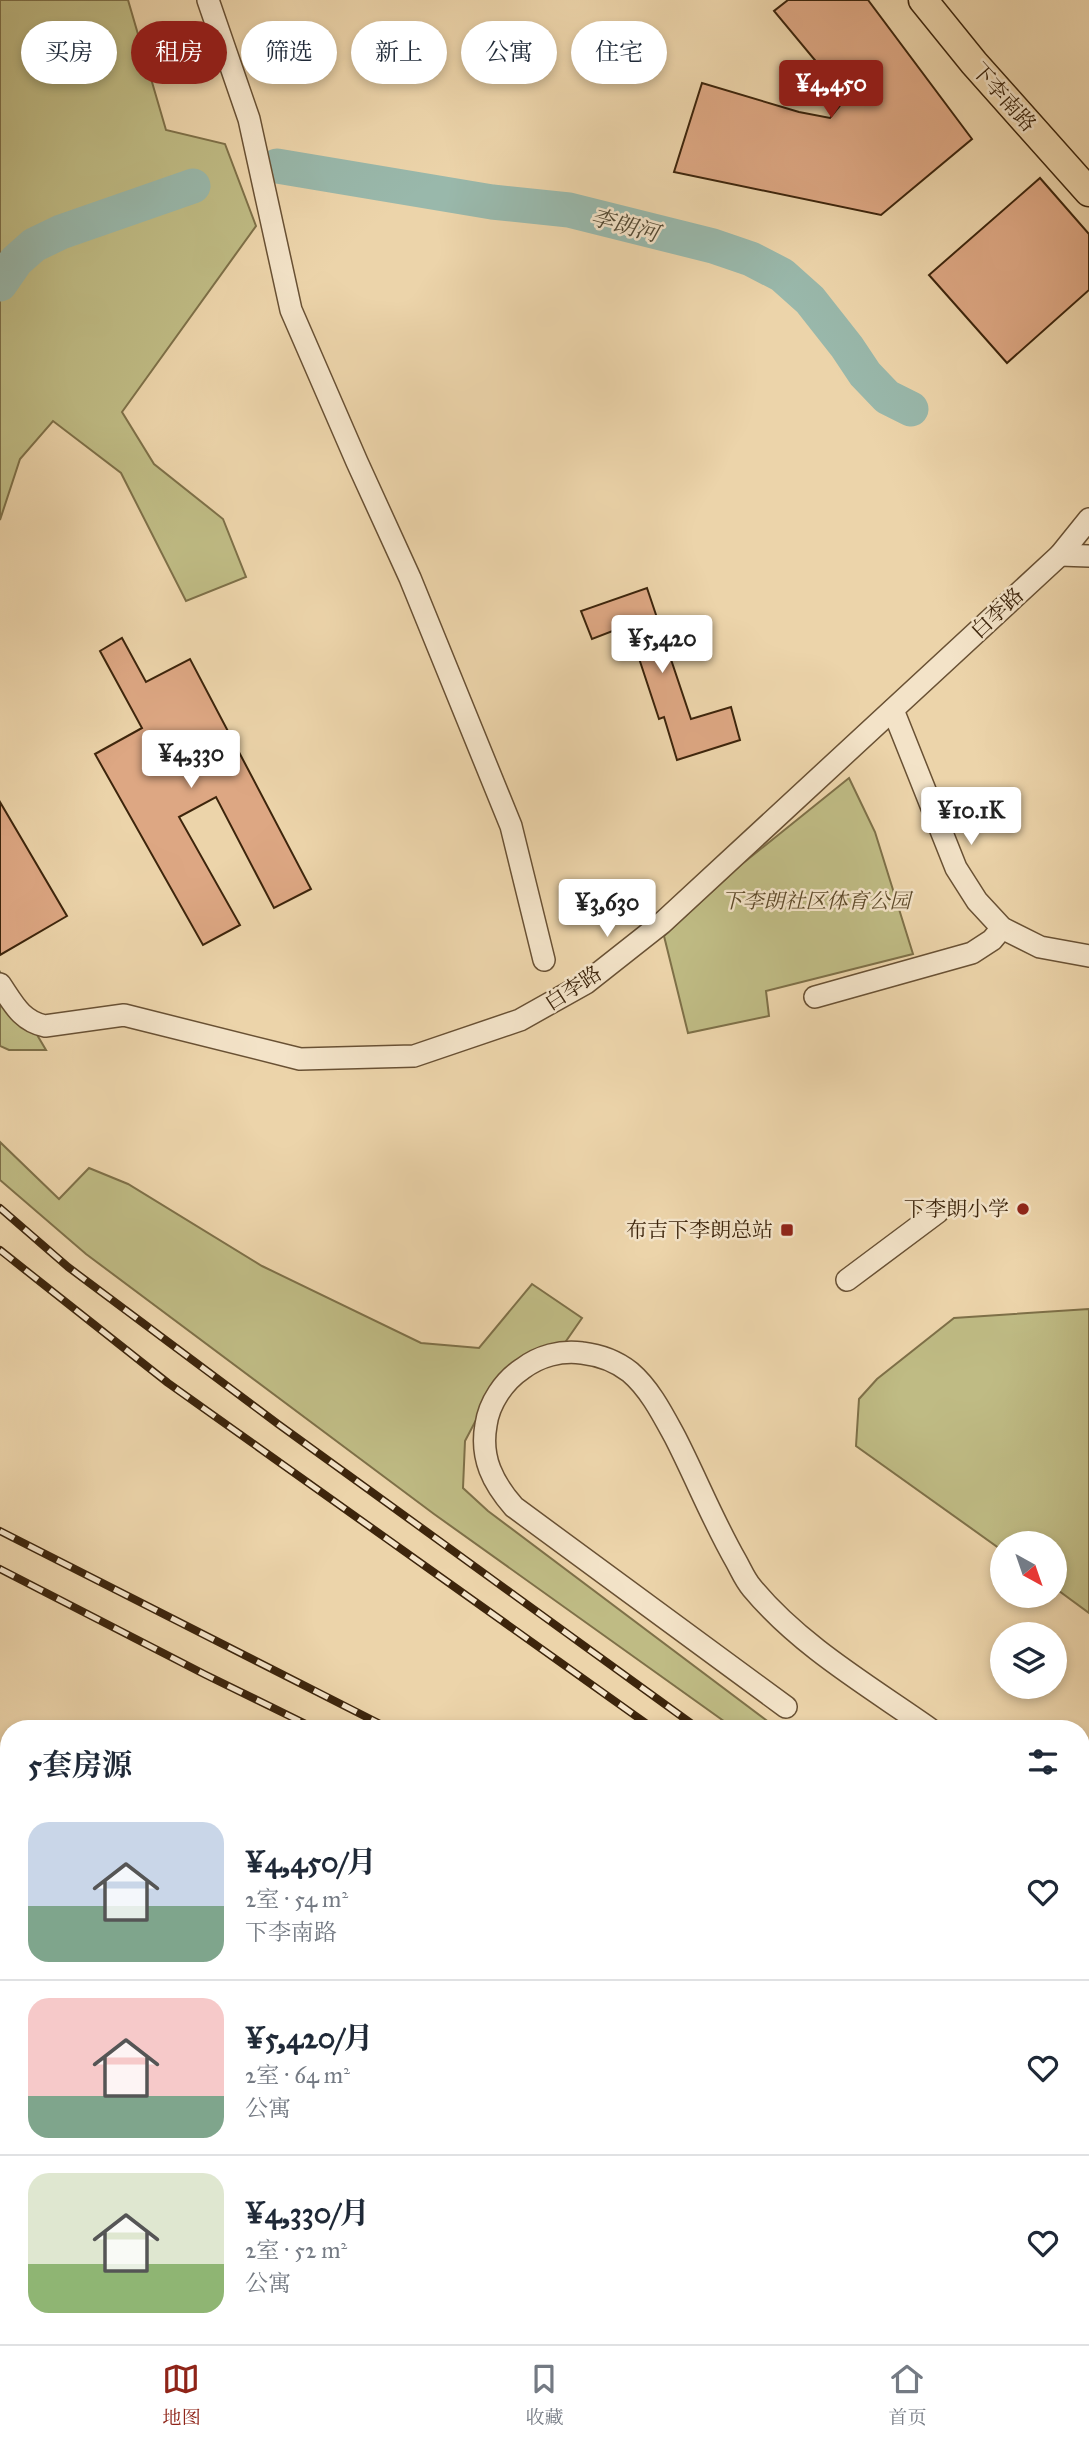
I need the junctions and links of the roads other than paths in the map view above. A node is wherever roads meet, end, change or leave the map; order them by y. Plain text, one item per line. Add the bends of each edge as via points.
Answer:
1 (208, 0) edge
2 (923, 0) edge
3 (1089, 192) edge
4 (1089, 519) edge
5 (1060, 555) junction
6 (1089, 556) edge
7 (893, 710) junction
8 (1002, 928) junction
9 (1089, 956) edge
10 (544, 960) dead end
11 (0, 984) edge
12 (816, 997) dead end
13 (938, 1212) dead end
14 (847, 1280) dead end
15 (786, 1707) dead end
16 (917, 1720) edge

1 - 10 street via 249,119 292,310 410,578 511,826
2 - 3 main road, 下李南路
4 - 5 street, 白李路
5 - 6 street
5 - 7 street, 白李路
7 - 8 street via 956,868
7 - 11 street, 白李路 via 662,923 586,983 520,1020 414,1056 300,1059 124,1015 45,1026 21,1016
8 - 9 street via 1040,947
8 - 12 street via 972,953
13 - 14 street
15 - 16 street via 514,1507 497,1488 488,1467 486,1423 504,1385 520,1370 556,1353 574,1352 615,1362 631,1373 662,1413 750,1586 779,1618

